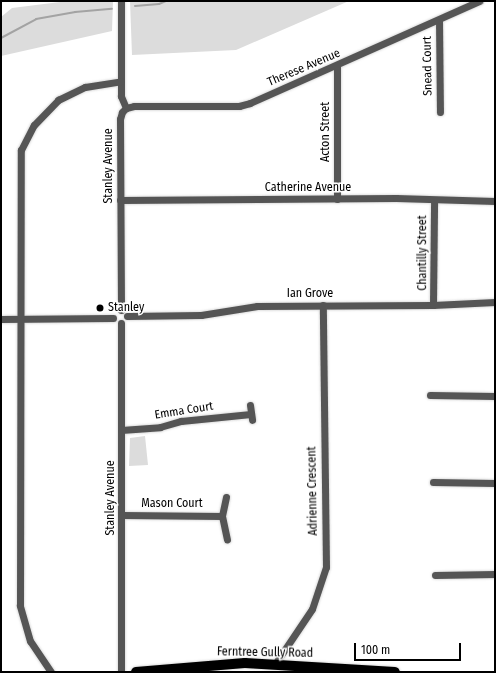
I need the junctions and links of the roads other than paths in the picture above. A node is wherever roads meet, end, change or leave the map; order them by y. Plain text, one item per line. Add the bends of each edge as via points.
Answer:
1 (121, 1) edge
2 (479, 1) edge
3 (439, 20) junction
4 (337, 66) junction
5 (121, 81) junction
6 (126, 108) junction
7 (440, 112) dead end
8 (337, 199) junction
9 (120, 200) junction
10 (434, 201) junction
11 (495, 201) edge
12 (495, 302) edge
13 (323, 305) junction
14 (433, 305) junction
15 (121, 310) junction
16 (127, 316) junction
17 (113, 318) junction
18 (1, 319) edge
19 (20, 319) junction
20 (121, 324) junction
21 (430, 395) dead end
22 (495, 396) edge
23 (250, 405) dead end
24 (121, 430) junction
25 (433, 482) dead end
26 (495, 483) edge
27 (226, 497) dead end
28 (122, 515) junction
29 (222, 516) junction
30 (227, 539) dead end
31 (495, 574) edge
32 (435, 575) dead end
33 (275, 664) junction
34 (210, 668) edge
35 (51, 672) edge
36 (122, 672) edge
37 (136, 672) edge
38 (395, 672) edge

1 - 5 street
2 - 3 street, Therese Avenue
3 - 4 street, Therese Avenue
3 - 7 street, Snead Court
4 - 6 street, Therese Avenue via 239,106
4 - 8 street, Acton Street
5 - 6 street via 121,96
5 - 19 street via 86,87 58,100 34,125 21,150
6 - 9 street, Stanley Avenue via 120,119
8 - 9 street, Catherine Avenue
8 - 10 street, Catherine Avenue via 396,198
9 - 15 street, Stanley Avenue
10 - 11 street, Catherine Avenue
10 - 14 street, Chantilly Street
12 - 14 street, Ian Grove
13 - 14 street, Ian Grove
13 - 16 street, Ian Grove via 257,306 201,315
13 - 33 street, Adrienne Crescent via 326,567 312,609
15 - 16 street
15 - 17 street via 116,312
16 - 20 street
17 - 19 street
17 - 20 street
18 - 19 street
19 - 35 street via 20,605 30,641
20 - 24 street, Stanley Avenue
21 - 22 street
23 - 24 street, Emma Court via 251,417 181,421 160,427
24 - 28 street, Stanley Avenue
25 - 26 street
27 - 29 street
28 - 29 street, Mason Court
28 - 36 street, Stanley Avenue
29 - 30 street
31 - 32 street
33 - 34 main road, Ferntree Gully Road
33 - 38 main road, Ferntree Gully Road
34 - 37 main road, Ferntree Gully Road

